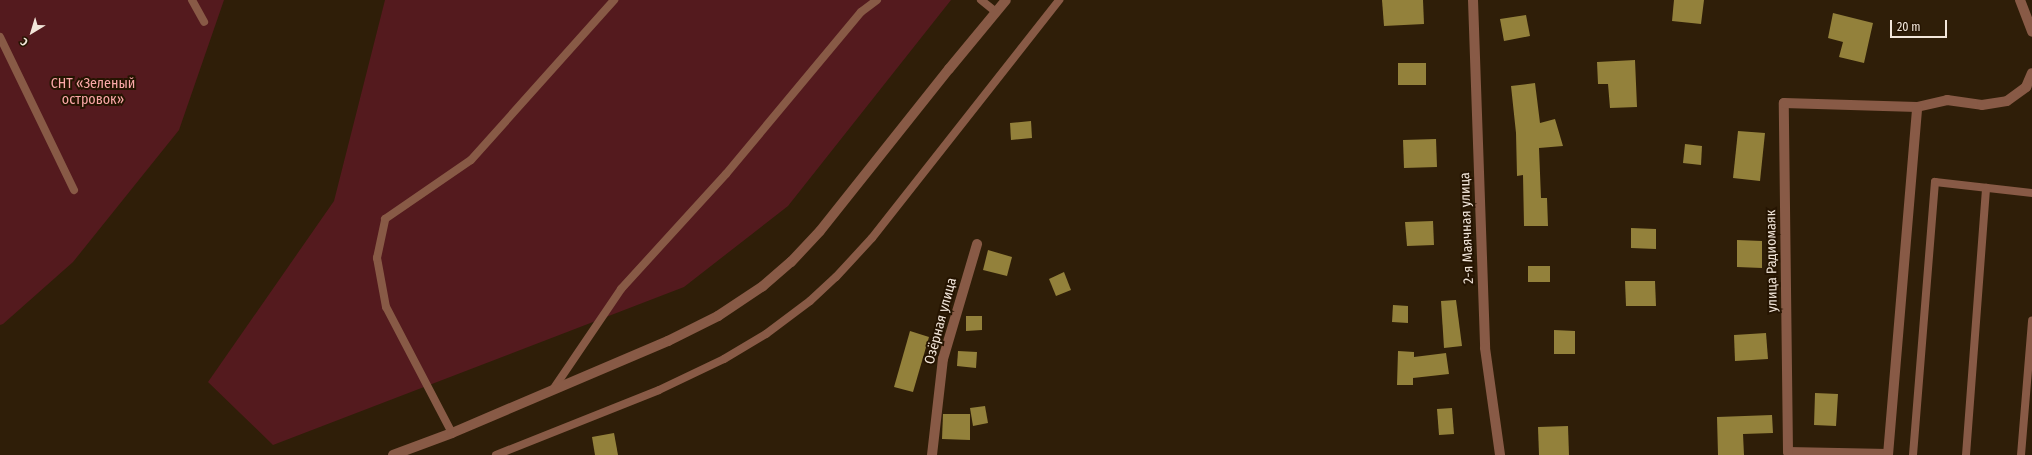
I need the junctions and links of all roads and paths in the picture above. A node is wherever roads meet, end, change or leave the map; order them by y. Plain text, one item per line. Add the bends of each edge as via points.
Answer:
1 (192, 0) edge
2 (614, 0) edge
3 (877, 0) edge
4 (981, 0) edge
5 (1006, 0) edge
6 (1059, 0) edge
7 (1474, 0) edge
8 (2020, 0) edge
9 (996, 12) junction
10 (204, 22) dead end
11 (2032, 32) edge
12 (0, 37) edge
13 (2032, 73) edge
14 (1917, 107) junction
15 (1986, 188) junction
16 (74, 190) dead end
17 (2032, 193) edge
18 (977, 244) dead end
19 (2032, 320) edge
20 (554, 388) junction
21 (452, 433) junction
22 (1888, 454) edge
23 (394, 455) edge
24 (496, 455) edge
25 (932, 455) edge
26 (1500, 455) edge
27 (1912, 455) edge
28 (1966, 455) edge
29 (2021, 455) edge

1 - 10 lane
2 - 21 lane via 471,160 384,218 377,258 386,307
3 - 20 lane via 861,12 726,174 622,289
4 - 9 lane
5 - 9 street
6 - 24 lane via 872,238 810,301 766,334 724,359 659,390
7 - 26 street, 2-я Маячная улица via 1485,348
8 - 11 street
9 - 20 street via 820,231 791,262 763,286 718,316 668,341
12 - 16 lane
13 - 14 street via 2026,87 2007,101 1982,105 1947,100
14 - 22 street
14 - 22 street, улица Радиомаяк via 1784,103 1788,452
15 - 17 lane
15 - 27 lane via 1935,182
15 - 28 lane
18 - 25 street, Озёрная улица via 943,359
19 - 29 lane
20 - 21 street
21 - 23 street

